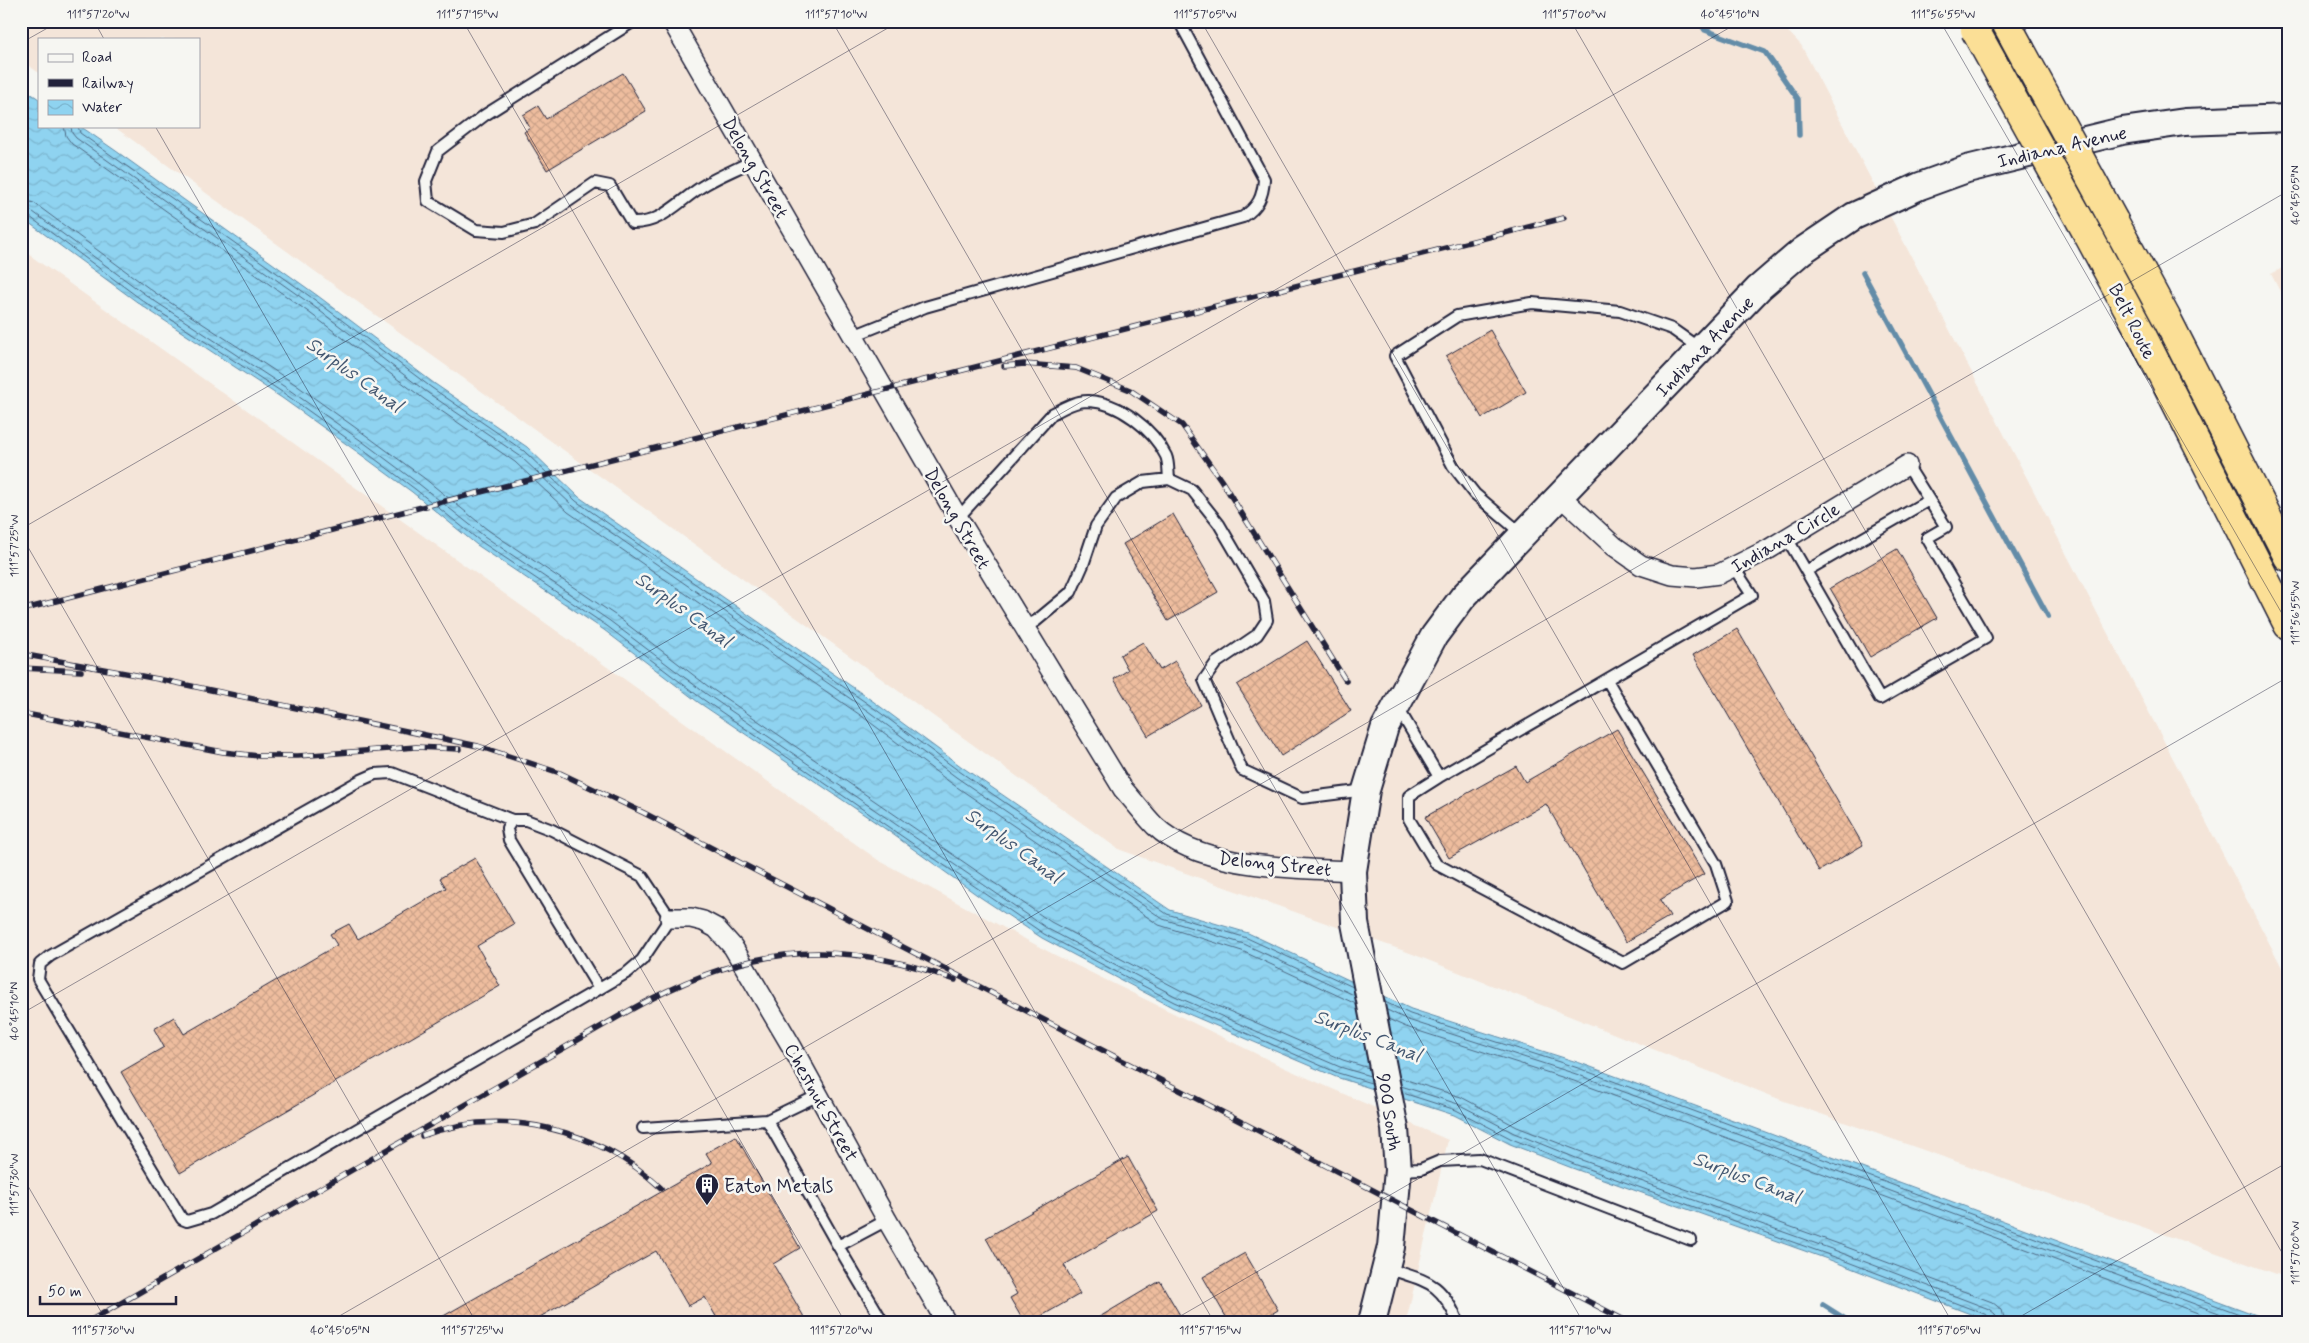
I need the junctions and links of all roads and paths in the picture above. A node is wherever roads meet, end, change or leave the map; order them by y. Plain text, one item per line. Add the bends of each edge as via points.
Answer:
1 (634, 21) edge
2 (672, 21) edge
3 (1179, 21) edge
4 (2005, 21) edge
5 (1973, 26) edge
6 (2288, 118) edge
7 (752, 161) junction
8 (853, 336) junction
9 (1700, 349) junction
10 (1907, 465) joint
11 (1169, 479) junction
12 (1560, 496) junction
13 (1929, 500) junction
14 (958, 518) junction
15 (1523, 534) junction
16 (1787, 538) junction
17 (2288, 557) edge
18 (1734, 568) junction
19 (1806, 571) junction
20 (2288, 625) edge
21 (1023, 628) junction
22 (1607, 680) junction
23 (1396, 705) junction
24 (1439, 777) junction
25 (1366, 790) junction
26 (512, 820) junction
27 (1353, 871) junction
28 (670, 918) junction
29 (599, 990) junction
30 (819, 1095) junction
31 (767, 1120) junction
32 (643, 1128) dead end
33 (1398, 1170) junction
34 (887, 1220) junction
35 (1691, 1240) dead end
36 (838, 1246) junction
37 (1387, 1268) junction
38 (883, 1322) edge
39 (946, 1322) edge
40 (1372, 1322) edge
41 (1458, 1322) edge

1 - 7 lane via 485,115 438,151 426,180 428,201 476,230 504,232 535,224 595,183 610,186 632,223 646,223 705,184
2 - 7 street, Delong Street
3 - 8 lane via 1264,179 1263,196 1254,210 1243,217 925,307
4 - 17 highway, Belt Route, bridge via 2168,321
5 - 20 highway, Belt Route, bridge via 2142,335
6 - 9 street, Indiana Avenue via 2185,122 2122,131 1967,169 1920,186 1854,216 1802,251 1772,276
7 - 8 street, Delong Street
8 - 14 street, Delong Street
9 - 12 street, Indiana Avenue
9 - 15 lane via 1672,329 1620,311 1532,303 1457,316 1395,356 1453,466 1475,494
10 - 13 lane
10 - 16 street, Indiana Circle
11 - 14 lane via 1167,458 1156,439 1133,419 1108,404 1087,401 1067,405 1052,414
11 - 21 lane via 1143,482 1116,498 1096,526 1072,592
11 - 25 lane via 1192,490 1219,524 1264,602 1267,620 1257,635 1216,662 1204,680 1242,770 1302,798
12 - 15 street, Indiana Avenue
12 - 18 street, Indiana Circle via 1614,546 1641,565 1672,575 1696,577
13 - 19 lane
13 - 19 lane via 1946,527 1927,538 1986,638 1880,699
14 - 21 street, Delong Street
15 - 23 street, Indiana Avenue via 1463,597 1434,636
16 - 18 street, Indiana Circle
16 - 19 lane
18 - 22 lane via 1752,595
21 - 27 street, Delong Street via 1123,789 1156,827 1180,844 1206,856
22 - 24 lane
22 - 24 lane via 1716,864 1728,901 1623,963 1436,864 1409,819 1409,796
23 - 24 lane
23 - 25 street, Indiana Avenue via 1385,727
25 - 27 street, Indiana Avenue
26 - 28 lane via 526,820 552,830 642,876
26 - 29 lane via 507,828 510,840
26 - 29 lane via 392,773 375,774 359,780 50,956 40,964 38,979 182,1219 187,1221 211,1214
27 - 33 street, 900 South via 1355,923 1395,1129
28 - 29 lane via 642,960
28 - 30 street, Chestnut Street via 703,921 726,937
30 - 31 lane
30 - 34 street, Chestnut Street
31 - 32 lane
31 - 36 lane
33 - 35 lane via 1421,1169 1440,1161 1480,1160
33 - 37 street, 900 South
34 - 36 lane
34 - 39 street, Chestnut Street
36 - 38 lane
37 - 40 street, 900 South
37 - 41 lane via 1439,1289

